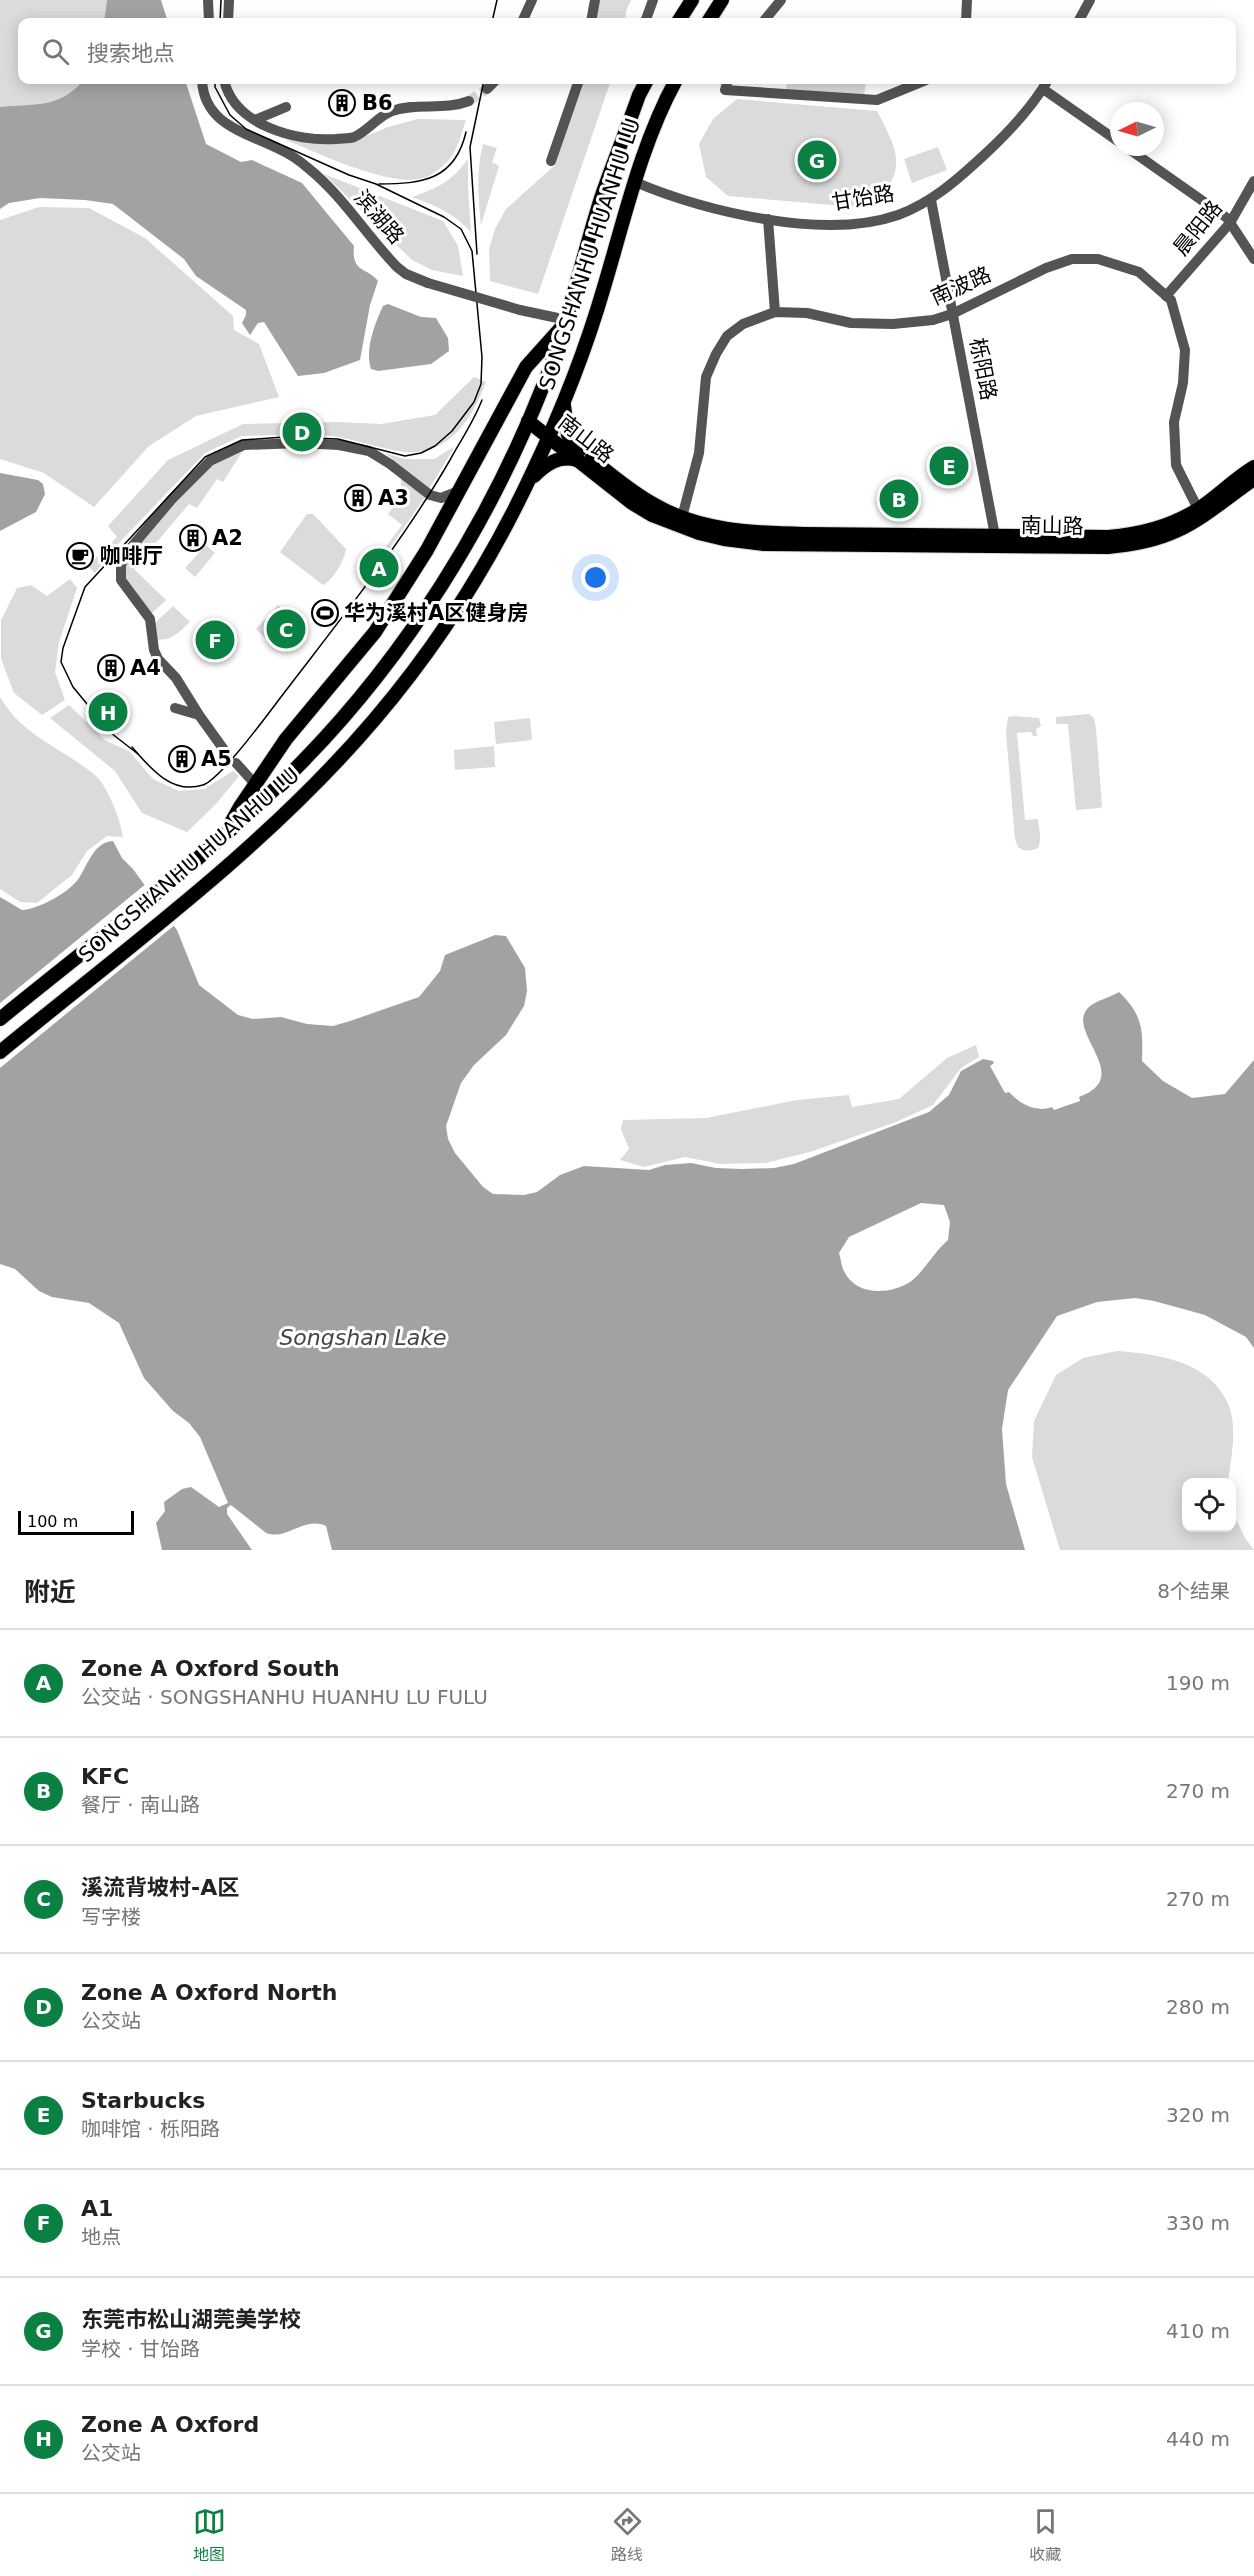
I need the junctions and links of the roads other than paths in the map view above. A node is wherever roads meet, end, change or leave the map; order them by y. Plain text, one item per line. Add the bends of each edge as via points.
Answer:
1 (208, 0) edge
2 (229, 0) edge
3 (532, 0) edge
4 (595, 0) edge
5 (652, 0) edge
6 (692, 0) edge
7 (722, 0) edge
8 (781, 0) edge
9 (967, 0) edge
10 (1090, 0) edge
11 (209, 18) edge
12 (228, 18) edge
13 (524, 18) edge
14 (592, 18) edge
15 (646, 18) edge
16 (681, 18) edge
17 (711, 18) edge
18 (767, 18) edge
19 (966, 18) edge
20 (1080, 18) edge
21 (203, 84) edge
22 (226, 84) edge
23 (492, 84) edge
24 (578, 84) edge
25 (639, 84) edge
26 (645, 84) edge
27 (674, 84) edge
28 (727, 84) edge
29 (916, 84) edge
30 (1046, 84) edge
31 (487, 89) tunnel mouth
32 (639, 94) junction
33 (469, 101) tunnel mouth
34 (286, 107) dead end
35 (255, 120) junction
36 (1110, 135) edge
37 (1139, 156) edge
38 (551, 161) dead end
39 (1254, 181) edge
40 (634, 182) junction
41 (931, 200) junction
42 (768, 219) junction
43 (1230, 223) junction
44 (1254, 259) edge
45 (1166, 296) junction
46 (775, 312) junction
47 (952, 314) junction
48 (567, 320) junction
49 (565, 396) junction
50 (528, 421) junction
51 (550, 433) junction
52 (244, 445) junction
53 (258, 454) dead end
54 (580, 456) junction
55 (1254, 467) edge
56 (1254, 479) edge
57 (526, 485) junction
58 (461, 490) junction
59 (1198, 509) junction
60 (682, 517) junction
61 (996, 541) junction
62 (176, 708) dead end
63 (199, 715) junction
64 (227, 754) dead end
65 (236, 763) dead end
66 (255, 784) junction
67 (227, 831) junction
68 (0, 1019) edge
69 (0, 1052) edge

1 - 11 street
2 - 12 street
3 - 13 street
4 - 14 street
5 - 15 street
6 - 16 main road
7 - 17 main road
8 - 18 street
9 - 19 street
10 - 20 street
21 - 48 street, 滨湖路, bridge via 208,104 225,125 287,152 306,166 406,274 520,310
22 - 35 street via 235,104
23 - 31 street
24 - 38 street
25 - 32 street
26 - 32 main road, SONGSHANHU HUANHU LU
27 - 40 main road, SONGSHANHU HUANHU LU via 662,105
28 - 29 street via 725,90 877,100
30 - 36 street
30 - 41 street, 甘饴路 via 1002,138
32 - 48 main road, SONGSHANHU HUANHU LU via 601,200
33 - 35 street via 458,106 403,106 353,137 314,140 285,135
34 - 35 street
37 - 43 street
39 - 43 street, 晨阳路
40 - 42 street, 甘饴路 via 711,209
40 - 49 main road, SONGSHANHU HUANHU LU via 595,317
41 - 42 street, 甘饴路 via 897,215 870,221 828,224
41 - 47 street, 栎阳路
42 - 46 street
43 - 44 street
43 - 45 street, 晨阳路
45 - 47 street, 南波路 via 1139,272 1098,259 1072,259 1046,267
45 - 59 street, 南波路 via 1171,300 1185,350 1174,422 1176,465
46 - 47 street, 南波路 via 807,313 861,324 933,320
46 - 60 street, 南波路 via 743,324 727,336 716,354 706,377 699,453
47 - 61 street, 栎阳路
48 - 50 main road, SONGSHANHU HUANHU LU
48 - 58 main road via 526,367
49 - 51 main road, SONGSHANHU HUANHU LU
49 - 54 main road via 566,430
50 - 51 main road, 南山路
50 - 67 main road, SONGSHANHU HUANHU LU via 466,544 397,651 305,759
51 - 54 main road, 南山路
51 - 57 main road, SONGSHANHU HUANHU LU
52 - 53 street
52 - 58 street via 339,445 369,451 430,495 441,498
52 - 63 street via 210,461 197,472 120,565 121,580 150,619 158,659 176,678
54 - 57 main road via 554,461
54 - 60 main road, 南山路 via 656,506
54 - 61 main road, 南山路 via 632,503 699,534 764,544
55 - 59 main road, 南山路
56 - 61 main road, 南山路 via 1204,517 1154,541 1108,547
57 - 69 main road, SONGSHANHU HUANHU LU via 468,589 425,655 317,781 189,897
58 - 66 main road via 375,632 298,724
59 - 61 main road, 南山路 via 1171,524 1135,535
60 - 61 main road, 南山路 via 764,534
62 - 63 street
63 - 64 street
65 - 66 street
66 - 67 main road
67 - 68 main road, SONGSHANHU HUANHU LU

